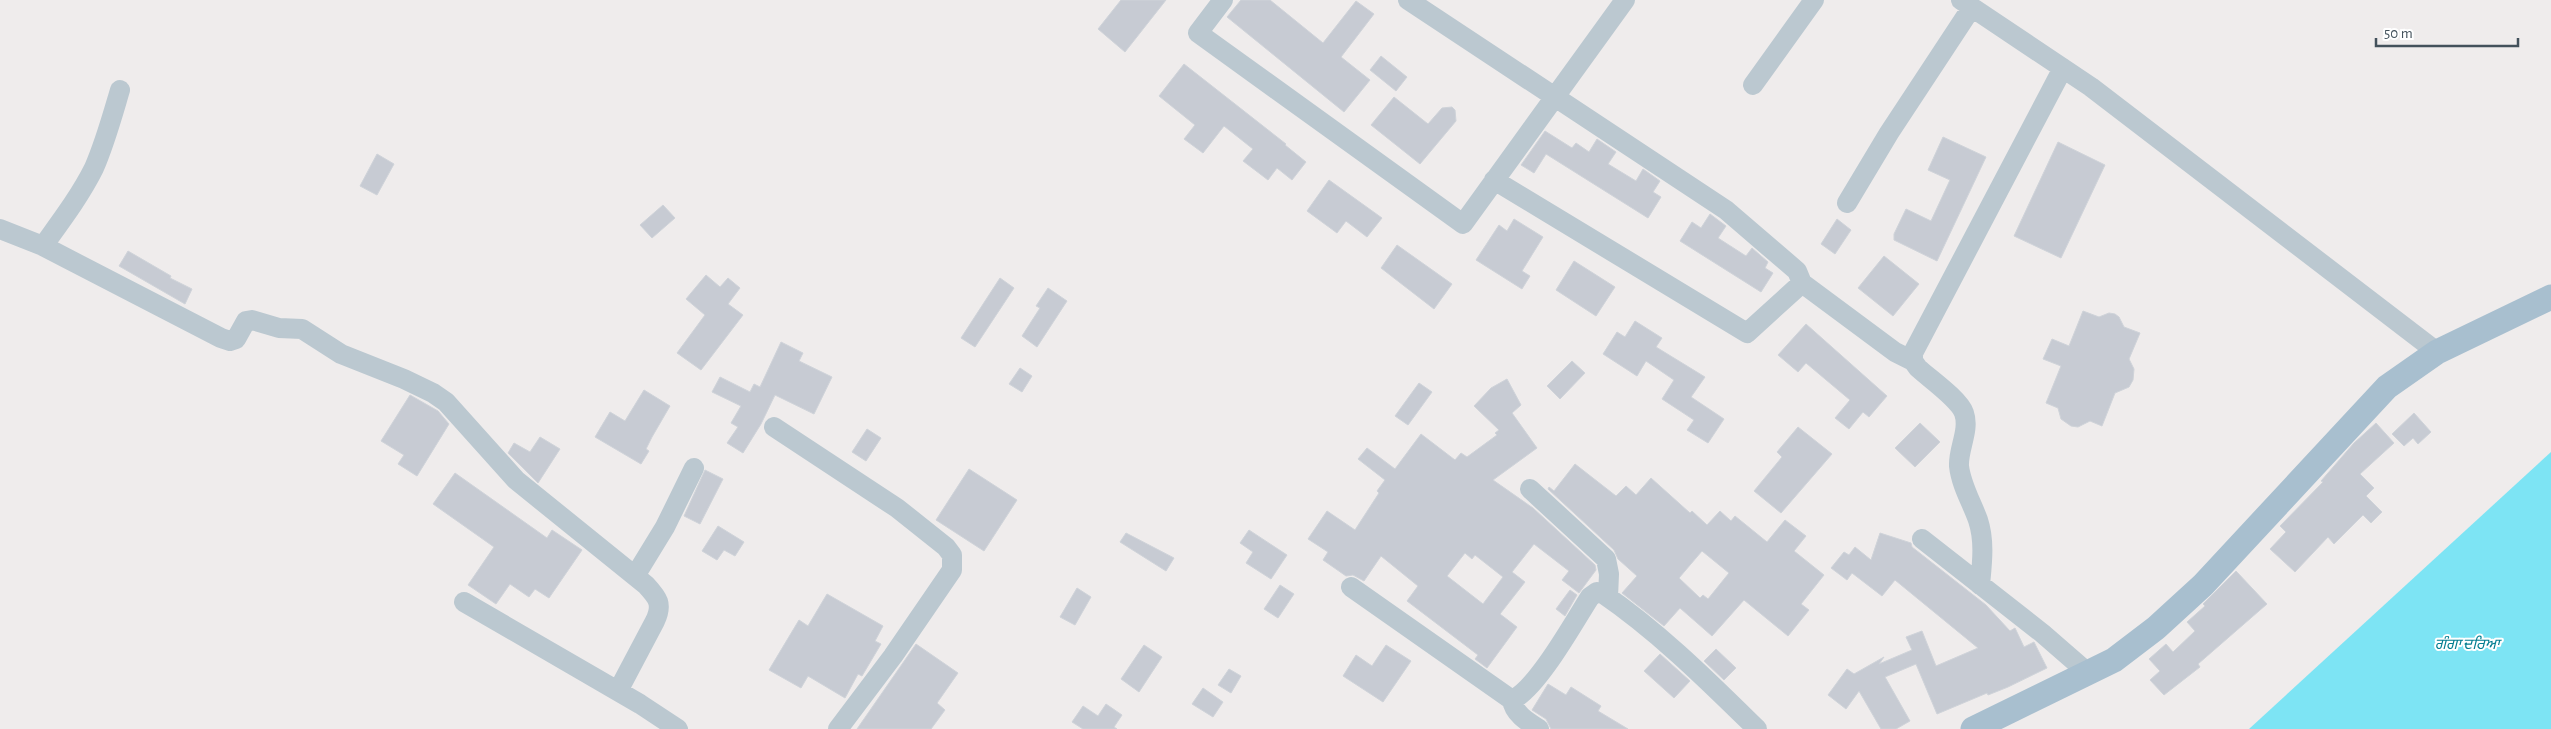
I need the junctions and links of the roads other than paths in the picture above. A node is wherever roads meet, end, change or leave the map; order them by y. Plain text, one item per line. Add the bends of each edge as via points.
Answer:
1 (1223, 0) edge
2 (1408, 0) edge
3 (1625, 0) edge
4 (1814, 0) edge
5 (1967, 4) edge
6 (2063, 68) junction
7 (1753, 85) dead end
8 (120, 90) dead end
9 (1556, 96) junction
10 (1494, 180) junction
11 (1847, 203) dead end
12 (0, 229) edge
13 (43, 246) junction
14 (1802, 283) junction
15 (2551, 297) edge
16 (2436, 352) junction
17 (1913, 361) junction
18 (774, 427) dead end
19 (694, 468) dead end
20 (1530, 489) dead end
21 (1922, 539) dead end
22 (635, 576) junction
23 (1980, 585) junction
24 (1352, 587) dead end
25 (1608, 598) junction
26 (464, 602) dead end
27 (2088, 673) junction
28 (618, 691) junction
29 (1512, 700) junction
30 (678, 729) edge
31 (838, 729) edge
32 (1540, 729) edge
33 (1757, 729) edge
34 (1973, 729) edge

1 - 10 street via 1198,33 1463,224
2 - 9 street
3 - 9 street
4 - 7 street
5 - 6 street
5 - 11 street
6 - 16 street
6 - 17 street via 1915,345
8 - 13 street via 94,167 78,198
9 - 10 street
9 - 14 street via 1726,210 1797,270
10 - 14 street via 1747,333
12 - 13 street
13 - 22 street via 221,338 236,339 246,321 252,320 280,328 302,329 350,358 433,393 454,411 516,480
14 - 17 street via 1895,352
15 - 16 main road
16 - 27 main road via 2388,387 2203,585 2156,628 2114,660
17 - 23 street via 1964,412 1959,466 1983,543
18 - 31 street via 897,508 946,546 954,564 893,656
19 - 22 street
20 - 25 street via 1606,559
21 - 23 street
22 - 28 street via 660,605 655,621
23 - 27 street
24 - 29 street
25 - 29 street via 1597,592 1590,597 1544,666 1525,691
25 - 33 street via 1630,612
26 - 28 street
27 - 34 main road
28 - 30 street
29 - 32 street via 1512,707 1517,713

